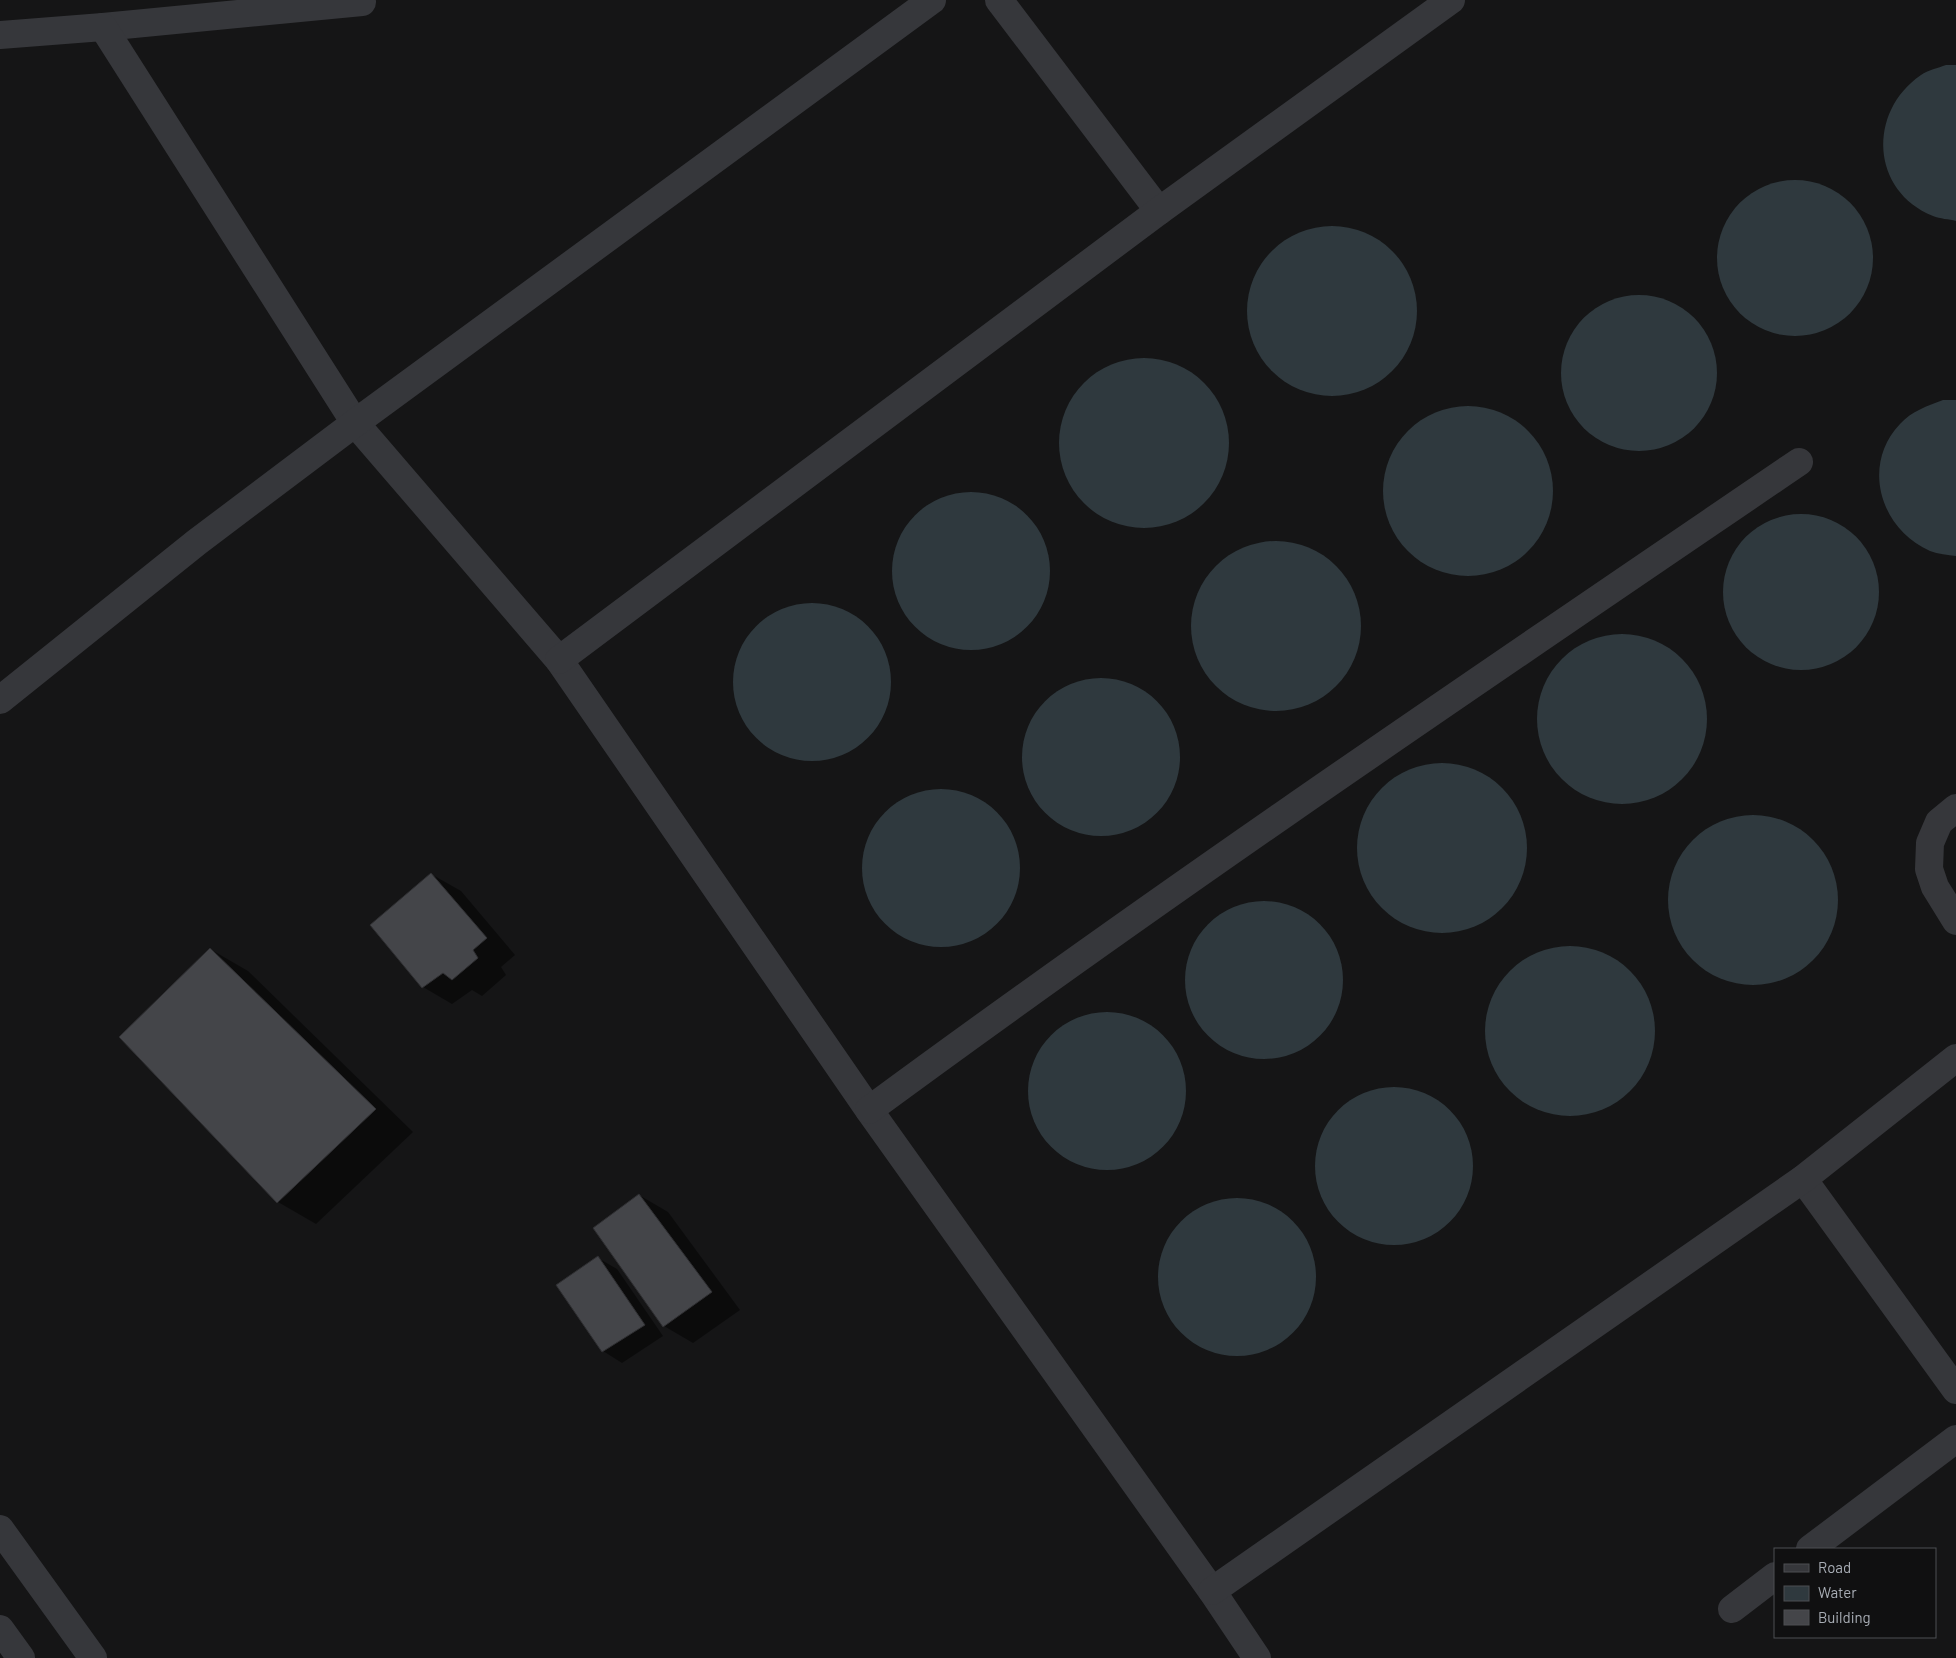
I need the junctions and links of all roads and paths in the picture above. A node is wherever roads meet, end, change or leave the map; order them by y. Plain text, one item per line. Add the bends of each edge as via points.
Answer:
1 (932, 0) edge
2 (999, 0) edge
3 (1451, 0) edge
4 (362, 2) dead end
5 (103, 27) junction
6 (0, 35) edge
7 (1159, 211) junction
8 (355, 423) junction
9 (1798, 462) dead end
10 (559, 660) junction
11 (0, 700) edge
12 (1956, 808) edge
13 (1956, 921) edge
14 (1956, 1058) edge
15 (869, 1110) junction
16 (1803, 1178) junction
17 (1956, 1390) edge
18 (1956, 1439) edge
19 (0, 1529) edge
20 (1811, 1548) edge
21 (1774, 1577) edge
22 (1212, 1591) junction
23 (1732, 1609) dead end
24 (0, 1629) edge
25 (21, 1658) edge
26 (93, 1658) edge
27 (1257, 1658) edge

1 - 8 street
2 - 7 street
3 - 7 street
4 - 5 street
5 - 6 street
5 - 8 street
7 - 10 street
8 - 10 street
8 - 11 street via 198,542
9 - 15 street via 1024,995
10 - 15 street
12 - 13 street via 1939,822 1930,843 1929,869 1935,887
14 - 16 street
15 - 22 street
16 - 17 street
16 - 22 street
18 - 20 street
19 - 26 street
21 - 23 street
22 - 27 street
24 - 25 street

